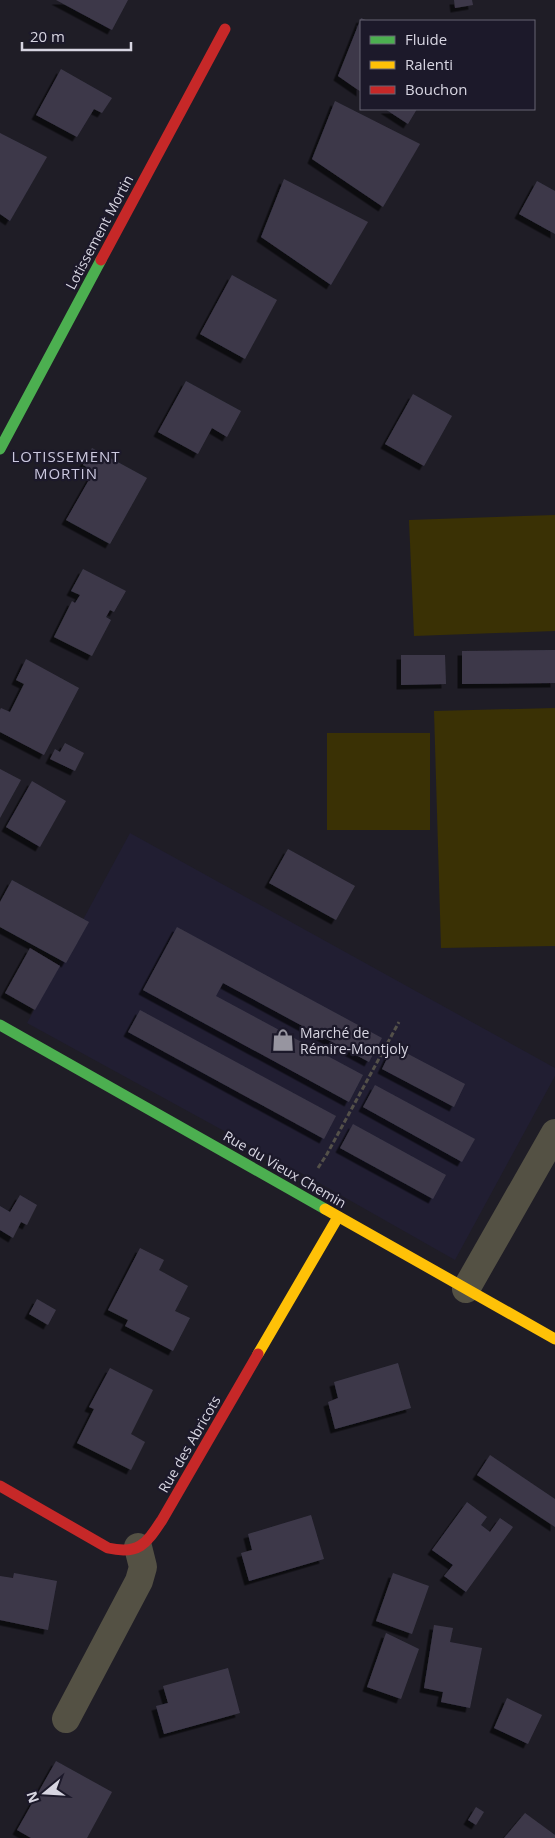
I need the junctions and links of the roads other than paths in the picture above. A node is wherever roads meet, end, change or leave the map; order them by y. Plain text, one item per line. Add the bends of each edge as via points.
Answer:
1 (225, 29) dead end
2 (0, 449) edge
3 (0, 1025) edge
4 (555, 1133) edge
5 (338, 1217) junction
6 (466, 1289) junction
7 (555, 1339) edge
8 (0, 1486) edge
9 (138, 1547) junction
10 (66, 1720) dead end

1 - 2 street, Lotissement Mortin
3 - 5 street, Rue du Vieux Chemin
4 - 6 street
5 - 6 street, Rue du Vieux Chemin
5 - 9 street, Rue des Abricots via 162,1520
6 - 7 street, Rue du Vieux Chemin
8 - 9 street via 108,1548 126,1551
9 - 10 street via 143,1567 139,1582

